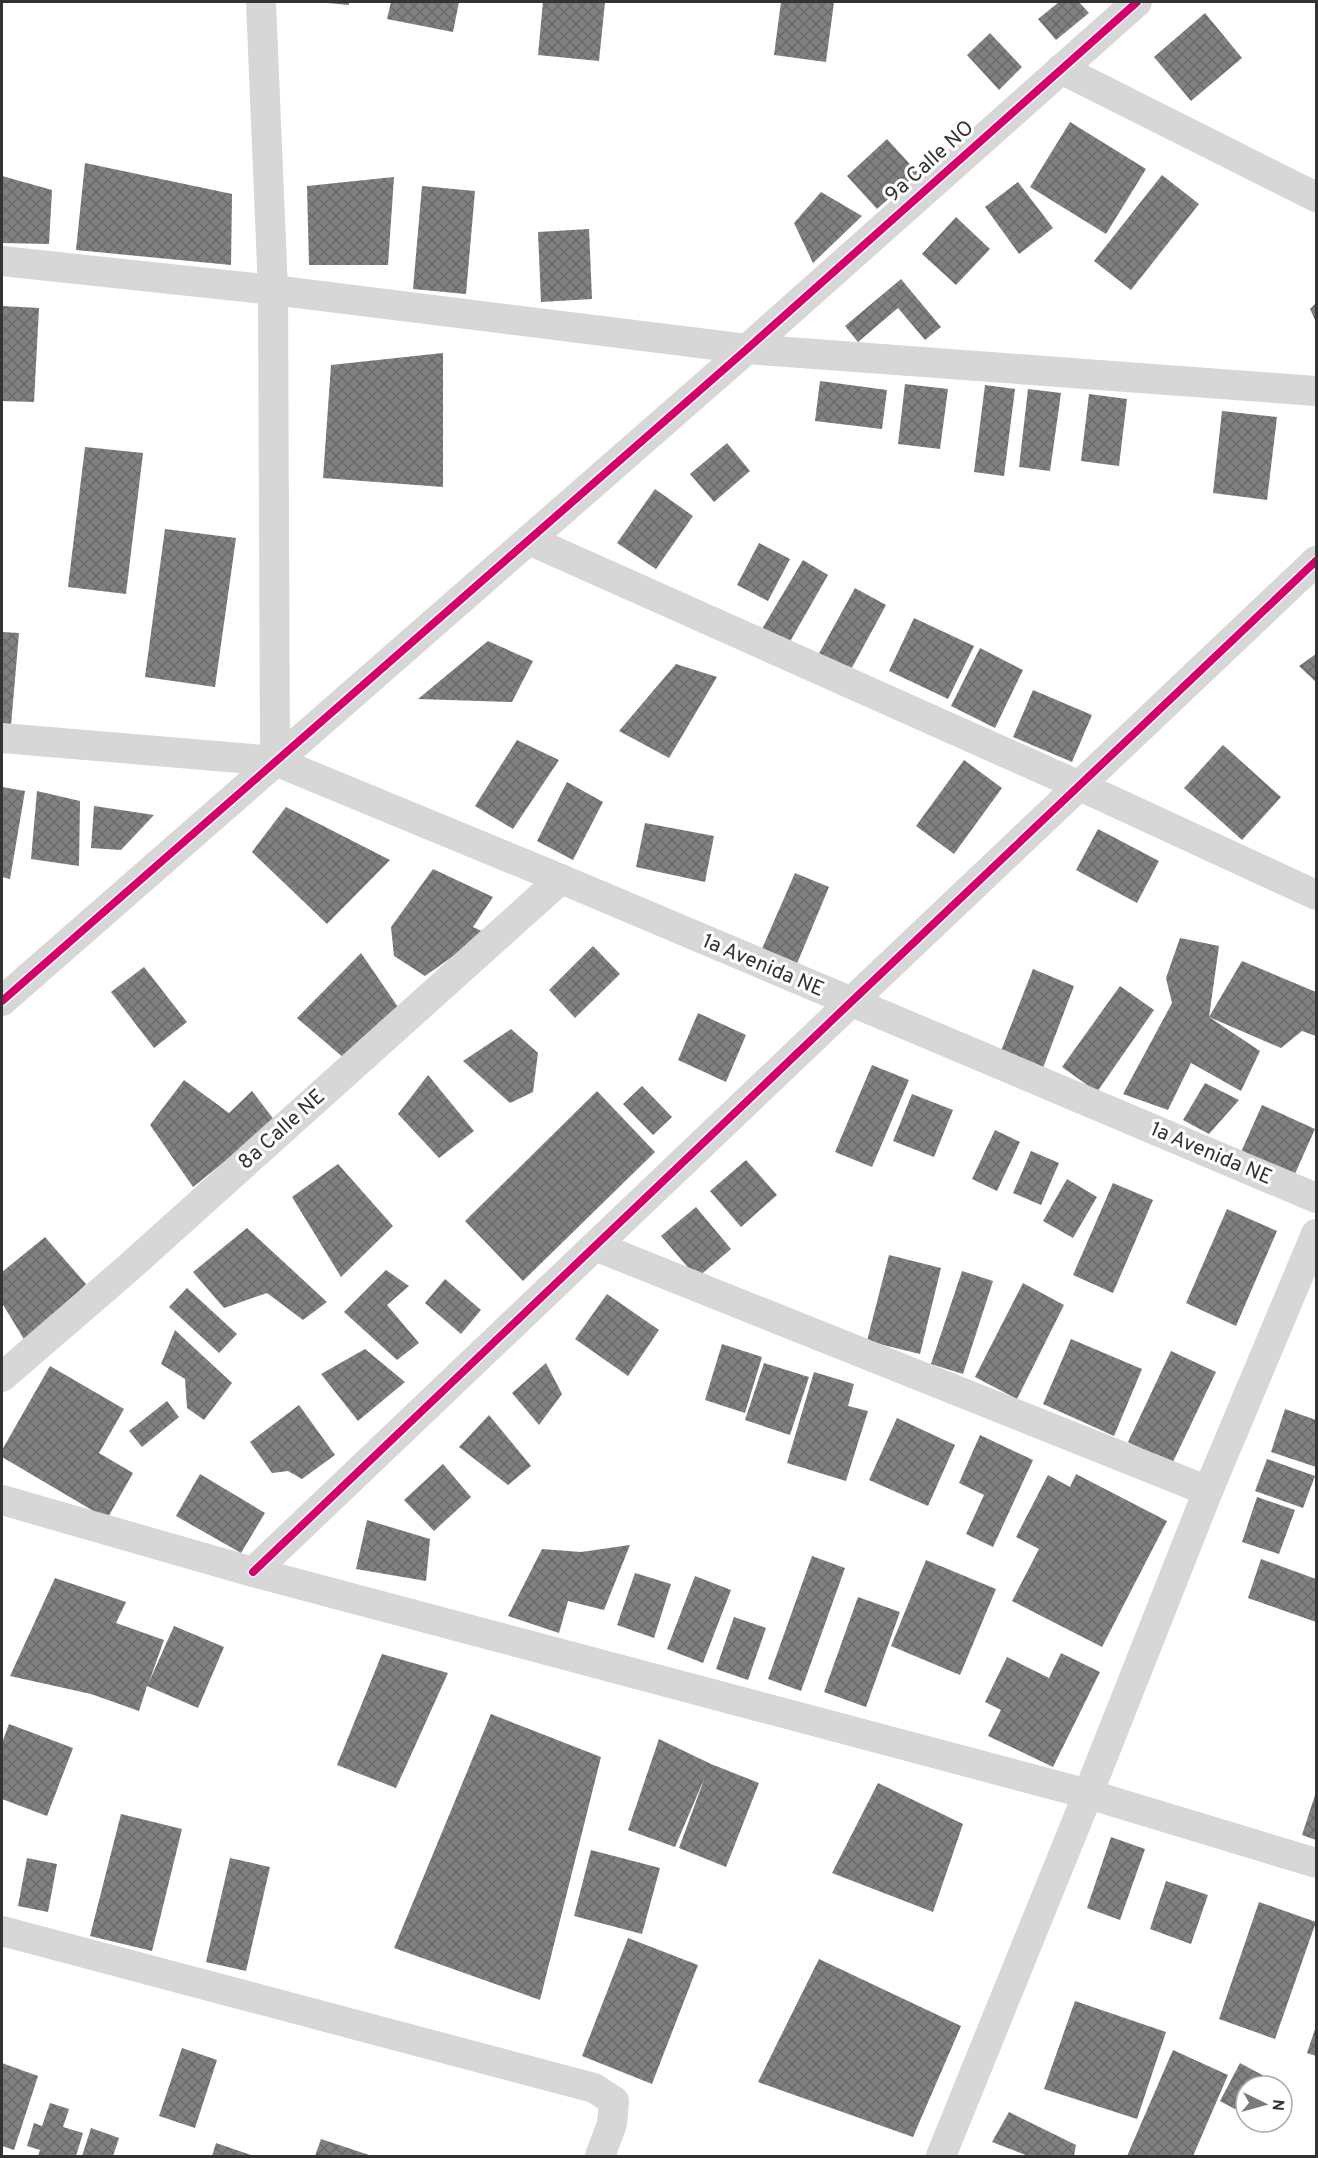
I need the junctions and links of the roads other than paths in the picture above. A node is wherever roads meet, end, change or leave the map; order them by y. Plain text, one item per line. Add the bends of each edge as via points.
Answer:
1 (261, 2) edge
2 (1137, 2) edge
3 (1061, 69) junction
4 (1317, 197) edge
5 (2, 261) edge
6 (273, 290) junction
7 (747, 349) junction
8 (1317, 392) edge
9 (530, 540) junction
10 (1317, 561) edge
11 (2, 738) edge
12 (275, 761) junction
13 (1080, 786) junction
14 (561, 879) junction
15 (1317, 895) edge
16 (2, 1001) edge
17 (850, 1003) junction
18 (1317, 1198) edge
19 (1317, 1234) edge
20 (595, 1246) junction
21 (2, 1377) edge
22 (1208, 1491) junction
23 (2, 1500) edge
24 (253, 1572) junction
25 (1088, 1794) junction
26 (1317, 1863) edge
27 (2, 1931) edge
28 (600, 2157) edge
29 (941, 2157) edge

1 - 6 street
2 - 3 street, 9a Calle NO
3 - 4 street
3 - 7 street, 9a Calle NO
5 - 6 street
6 - 7 street
6 - 12 street
7 - 8 street
7 - 9 street, 9a Calle NO
9 - 12 street, 9a Calle NO
9 - 13 street
10 - 13 street
11 - 12 street, 1a Avenida NE
12 - 14 street, 1a Avenida NE
12 - 16 street, 9a Calle NO
13 - 15 street
13 - 17 street
14 - 17 street, 1a Avenida NE
14 - 21 street, 8a Calle NE
17 - 18 street, 1a Avenida NE
17 - 20 street
19 - 22 street
20 - 22 street
20 - 24 street
22 - 25 street
23 - 24 street
24 - 25 street
25 - 26 street
25 - 29 street
27 - 28 street via 594,2088 614,2101 612,2124

